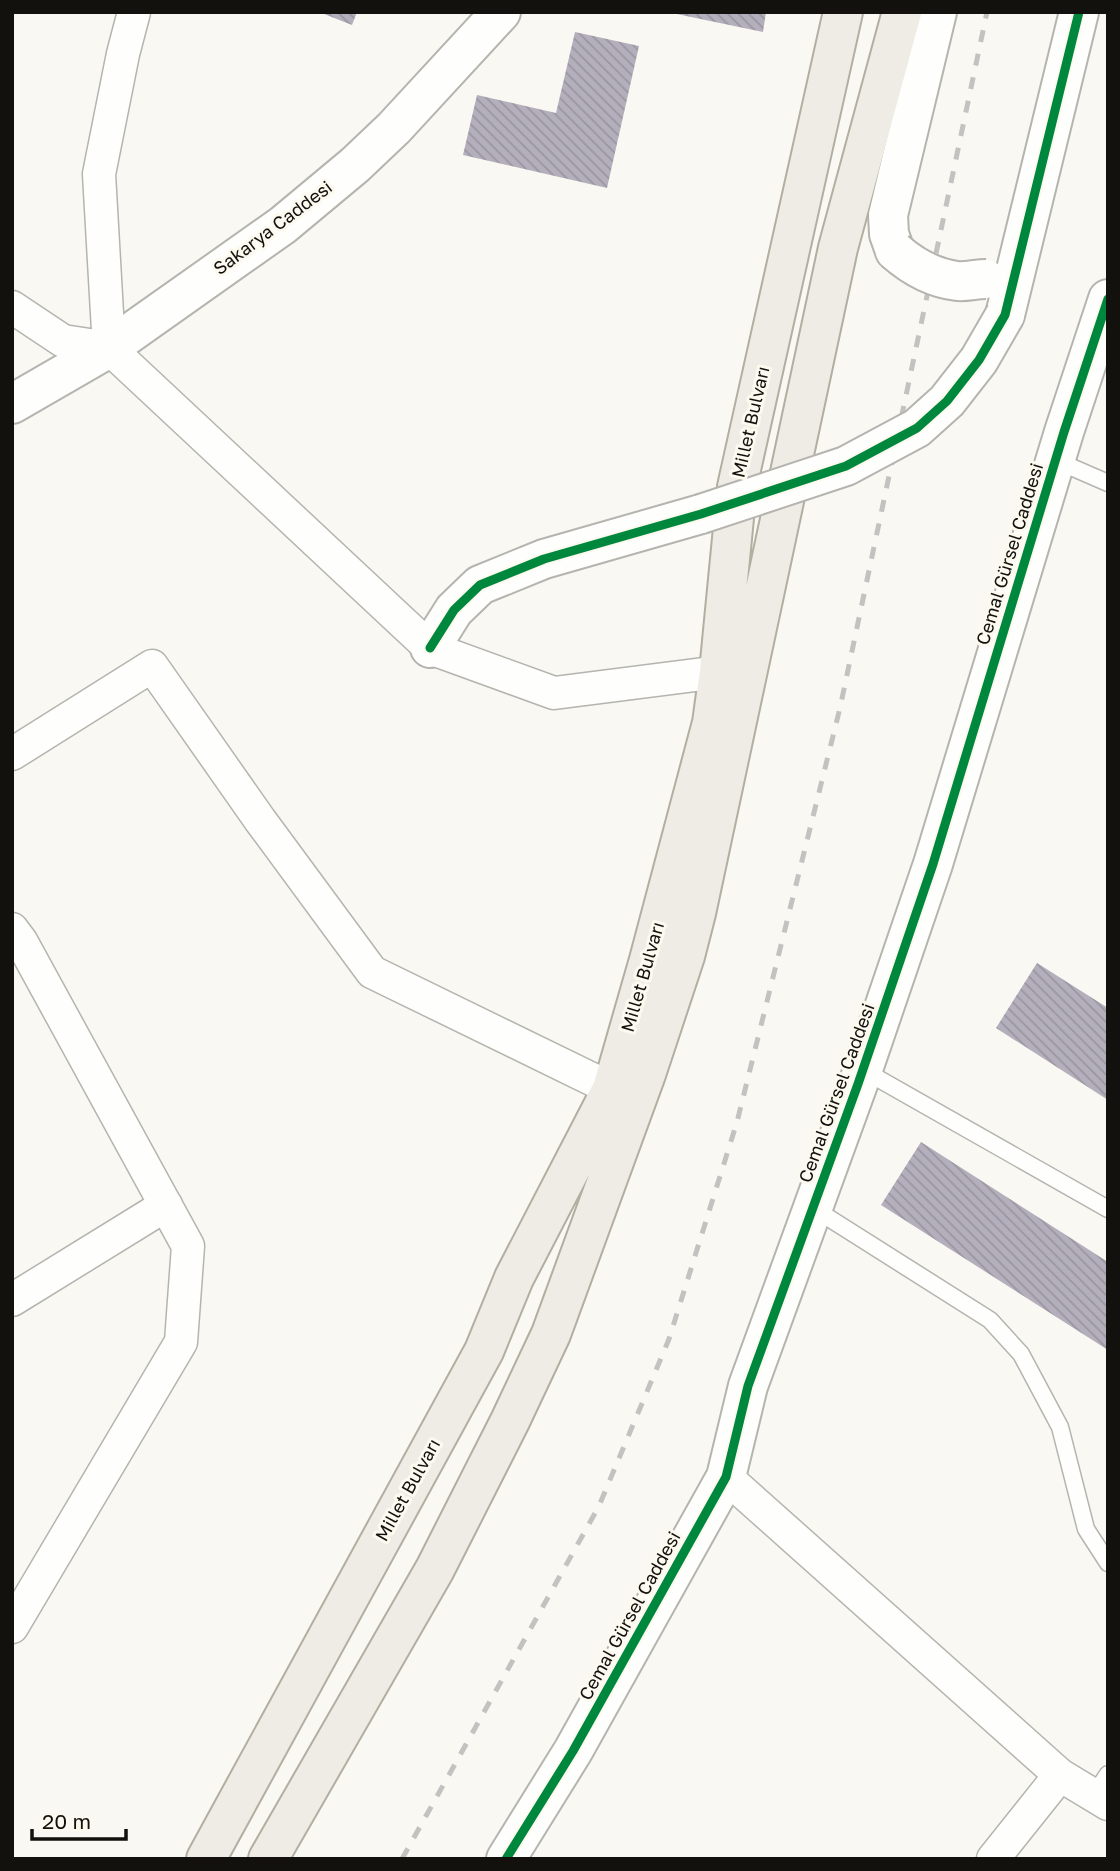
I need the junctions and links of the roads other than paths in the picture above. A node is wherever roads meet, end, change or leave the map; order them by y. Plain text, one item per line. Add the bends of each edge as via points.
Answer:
1 (134, 12) edge
2 (500, 12) edge
3 (843, 12) edge
4 (902, 12) edge
5 (937, 12) edge
6 (1079, 12) edge
7 (1019, 259) junction
8 (1108, 299) edge
9 (12, 307) edge
10 (109, 348) junction
11 (12, 404) edge
12 (1055, 460) junction
13 (1108, 483) edge
14 (430, 648) junction
15 (719, 672) junction
16 (12, 754) edge
17 (12, 929) edge
18 (24, 974) edge
19 (863, 1070) junction
20 (611, 1089) junction
21 (166, 1205) junction
22 (813, 1209) junction
23 (1108, 1209) edge
24 (12, 1300) edge
25 (726, 1477) junction
26 (1108, 1563) edge
27 (12, 1627) edge
28 (1060, 1775) junction
29 (1103, 1791) edge
30 (206, 1859) edge
31 (268, 1859) edge
32 (506, 1859) edge
33 (993, 1859) edge

1 - 10 street via 99,174
2 - 10 street, Sakarya Caddesi via 355,165 283,225
3 - 15 main road, Millet Bulvarı via 737,487
4 - 31 main road, Millet Bulvarı via 838,248 696,914 646,1074 551,1334 510,1421 435,1569
5 - 7 street, bridge via 888,215 889,234 895,251 911,265 958,281 986,279
6 - 7 street
7 - 14 street, bridge via 1005,314 979,360 947,401 917,428 846,466 544,559 480,585 454,610
8 - 12 street, Cemal Gürsel Caddesi
9 - 10 street via 63,341
10 - 11 street, Sakarya Caddesi
10 - 14 street
12 - 13 lane
12 - 19 street, Cemal Gürsel Caddesi via 933,864
14 - 15 street via 554,693
15 - 20 main road, Millet Bulvarı via 712,723
16 - 20 street via 152,666 372,972
17 - 18 street via 21,941
18 - 21 street
19 - 22 street, Cemal Gürsel Caddesi
19 - 23 lane
20 - 30 main road, Millet Bulvarı via 514,1278 484,1351
21 - 24 street
21 - 27 street via 188,1246 181,1342
22 - 25 street, Cemal Gürsel Caddesi via 748,1386
22 - 26 lane via 990,1320 1021,1354 1060,1427 1086,1529
25 - 28 street
25 - 32 street, Cemal Gürsel Caddesi via 573,1751
28 - 29 street
28 - 33 street

